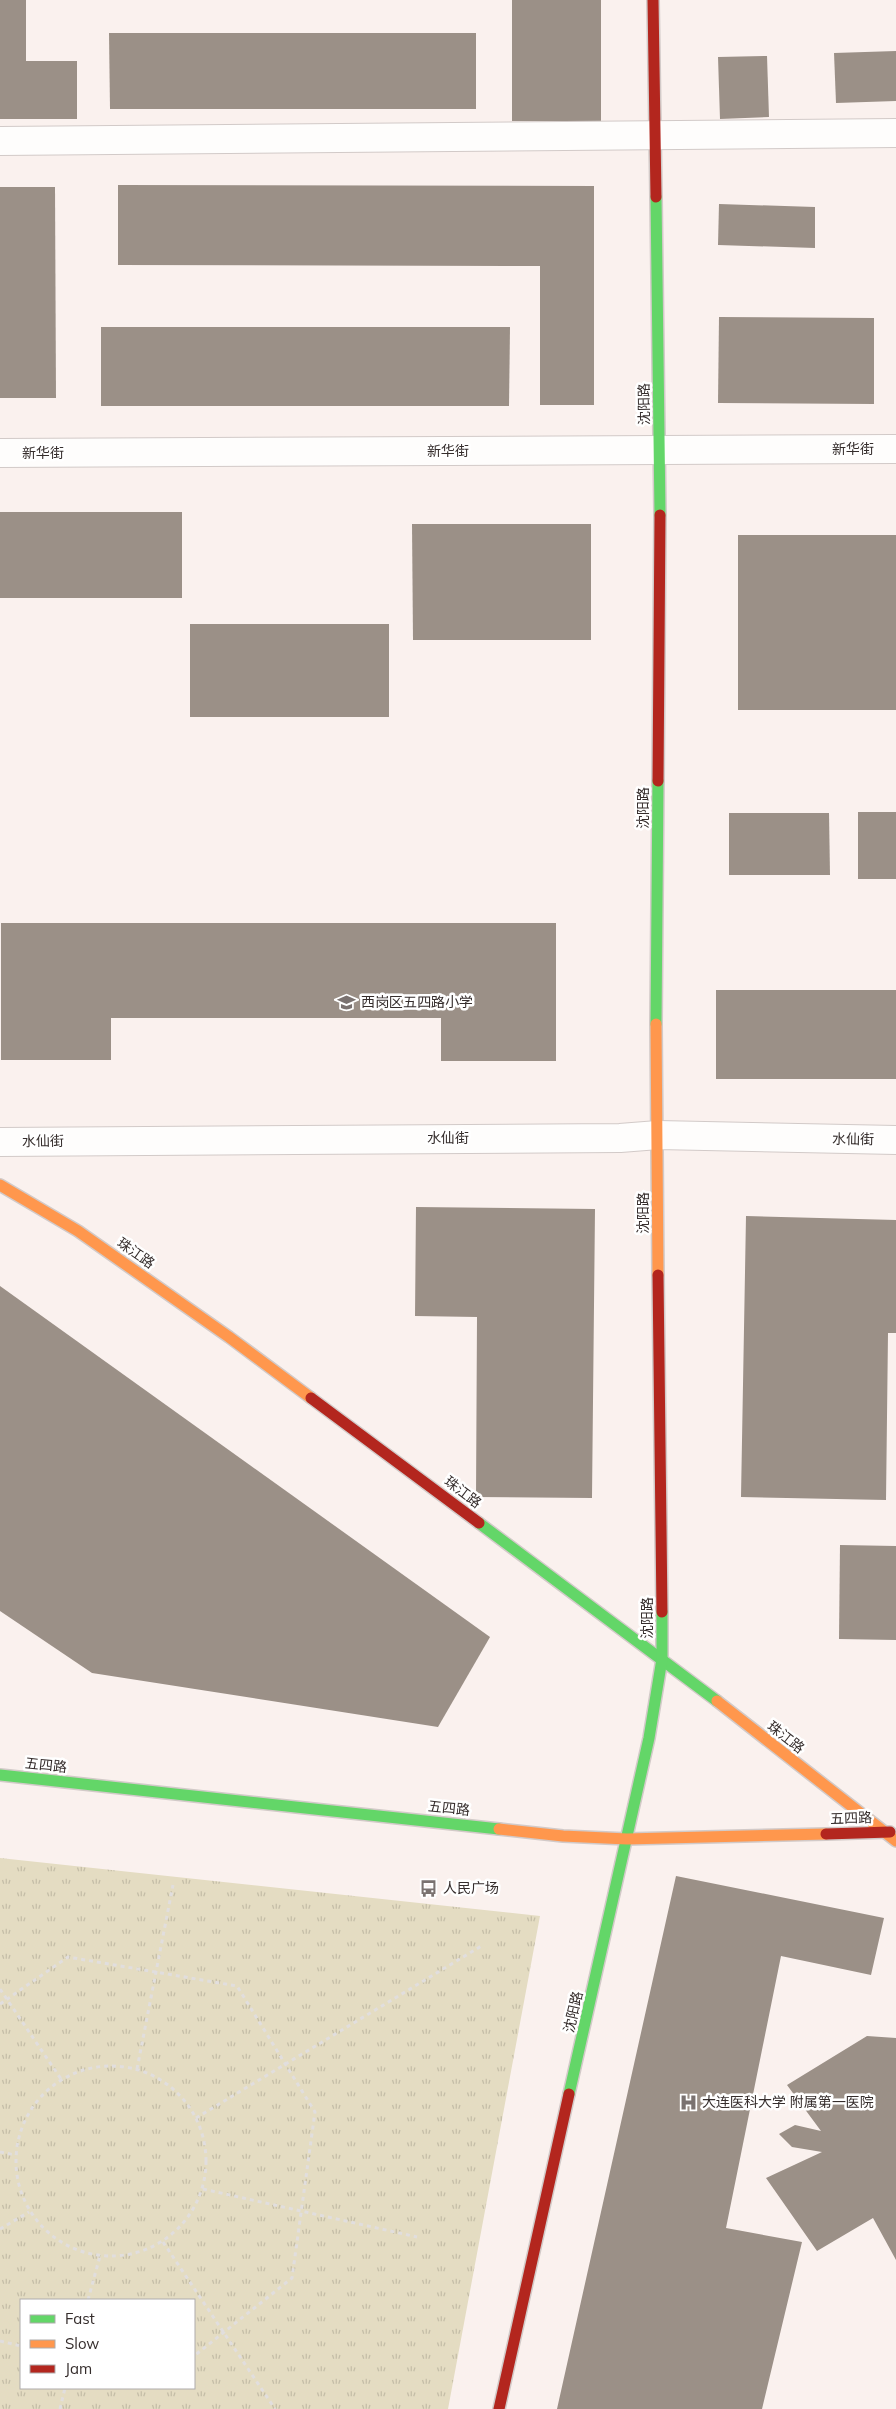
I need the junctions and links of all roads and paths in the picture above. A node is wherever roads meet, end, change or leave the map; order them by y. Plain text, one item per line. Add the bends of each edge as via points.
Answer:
1 (653, 0) edge
2 (896, 133) edge
3 (656, 134) junction
4 (0, 141) edge
5 (896, 449) edge
6 (660, 450) junction
7 (0, 453) edge
8 (658, 1135) junction
9 (896, 1140) edge
10 (0, 1142) edge
11 (0, 1185) edge
12 (662, 1659) junction
13 (0, 1775) edge
14 (883, 1832) junction
15 (896, 1832) edge
16 (627, 1839) junction
17 (896, 1841) edge
18 (173, 1886) dead end
19 (483, 1945) dead end
20 (156, 1972) junction
21 (0, 1989) edge
22 (7, 1999) junction
23 (0, 2004) edge
24 (285, 2064) junction
25 (138, 2069) junction
26 (61, 2079) junction
27 (196, 2118) junction
28 (0, 2152) edge
29 (15, 2155) junction
30 (203, 2189) junction
31 (302, 2211) junction
32 (29, 2212) junction
33 (0, 2229) edge
34 (417, 2237) dead end
35 (163, 2242) junction
36 (100, 2256) junction
37 (88, 2299) edge
38 (224, 2332) junction
39 (0, 2341) edge
40 (20, 2346) edge
41 (195, 2355) edge
42 (65, 2389) edge
43 (60, 2409) edge
44 (275, 2409) edge
45 (499, 2409) edge

1 - 3 street, 沈阳路
2 - 3 street
3 - 4 street
3 - 6 street, 沈阳路
5 - 6 street, 新华街
6 - 7 street, 新华街
6 - 8 street, 沈阳路
8 - 9 street, 水仙街
8 - 10 street, 水仙街
8 - 12 street, 沈阳路
11 - 12 street, 珠江路 via 78,1231 230,1337
12 - 14 street, 珠江路
12 - 16 street, 沈阳路 via 650,1738
13 - 16 street, 五四路 via 563,1836
14 - 15 street, 五四路
14 - 16 street, 五四路
14 - 17 street, 珠江路
16 - 45 street, 沈阳路
18 - 20 path
19 - 24 path
20 - 22 path via 68,1957
20 - 24 path via 237,1986
20 - 25 path
21 - 22 path
22 - 23 path
22 - 26 path
24 - 27 path
24 - 31 path via 315,2112
25 - 26 path via 111,2065 86,2068
25 - 27 path via 161,2080 181,2096
26 - 29 path via 38,2098 22,2125
27 - 30 path via 205,2141
28 - 29 path
29 - 32 path via 18,2184
30 - 31 path
30 - 35 path via 194,2210
31 - 34 path
31 - 38 path via 292,2278
32 - 33 path
32 - 36 path via 48,2233 72,2248
35 - 36 path via 133,2254
35 - 38 path
36 - 37 path
38 - 41 path
38 - 44 path
39 - 40 path
42 - 43 path

